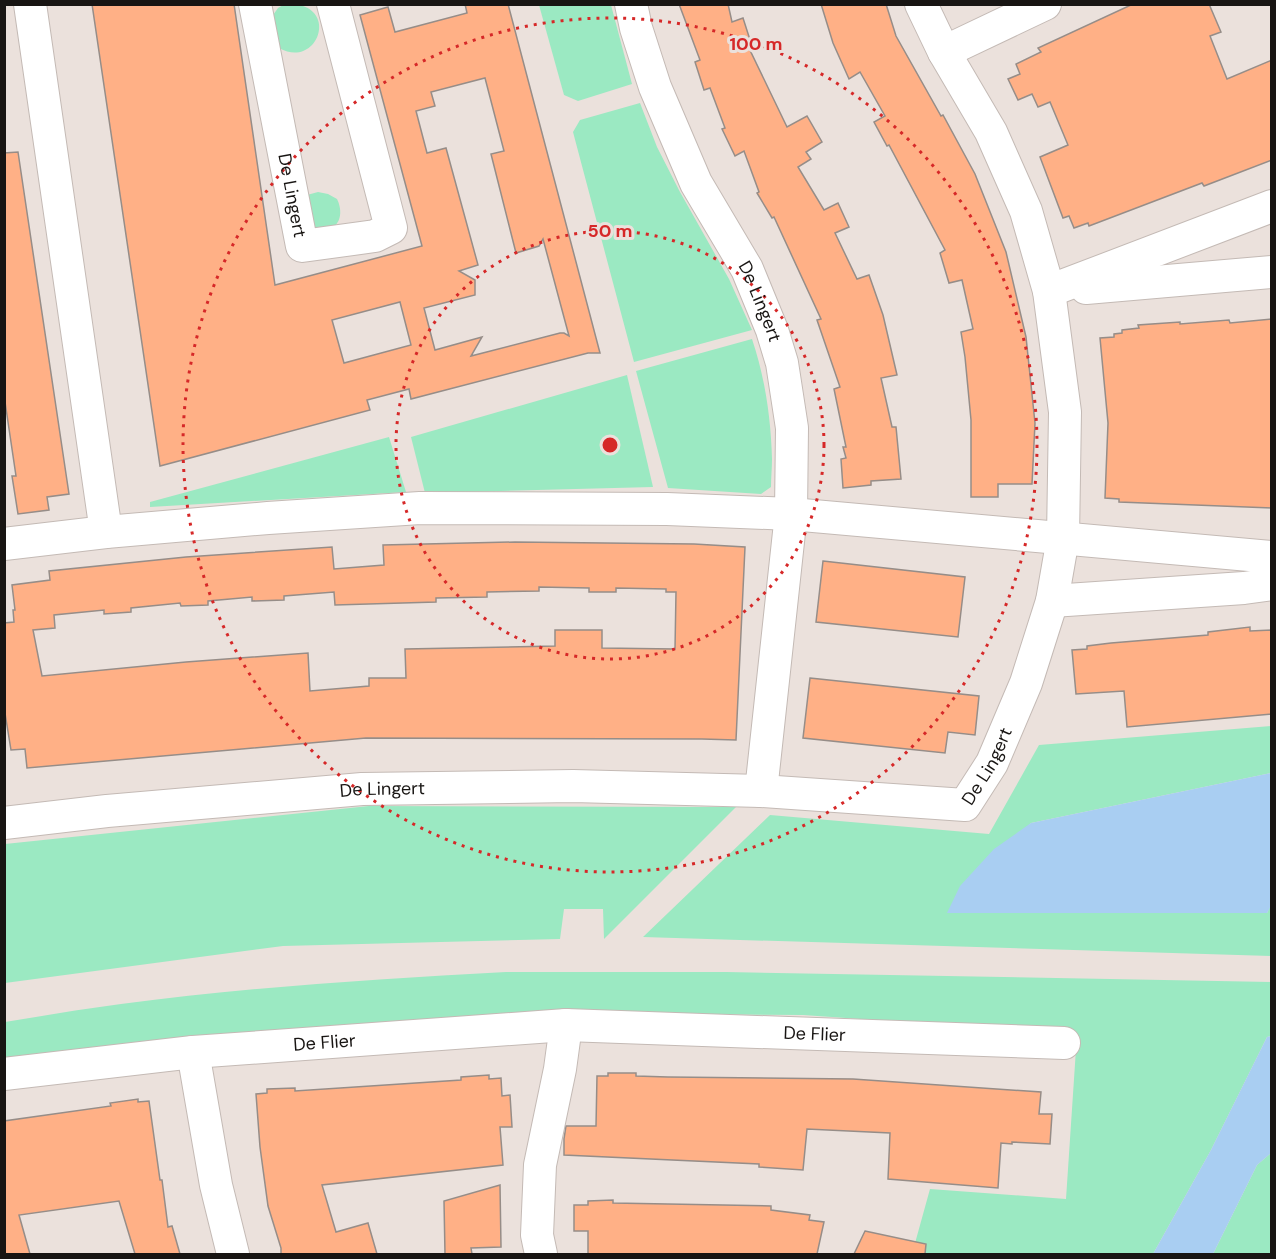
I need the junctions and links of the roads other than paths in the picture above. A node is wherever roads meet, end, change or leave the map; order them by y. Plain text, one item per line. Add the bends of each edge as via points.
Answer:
1 (30, 4) edge
2 (255, 4) edge
3 (333, 4) edge
4 (631, 4) edge
5 (921, 4) edge
6 (1045, 4) edge
7 (944, 52) junction
8 (1272, 206) edge
9 (1272, 272) edge
10 (1049, 291) junction
11 (791, 514) junction
12 (106, 532) junction
13 (1064, 538) junction
14 (4, 544) edge
15 (1272, 557) edge
16 (1272, 584) edge
17 (1052, 601) junction
18 (761, 791) junction
19 (4, 823) edge
20 (566, 1025) junction
21 (1064, 1043) dead end
22 (193, 1052) junction
23 (4, 1074) edge
24 (233, 1254) edge
25 (541, 1254) edge

1 - 12 street
2 - 3 street, De Lingert via 302,246 375,236 391,228
4 - 11 street, De Lingert via 655,87 696,183 747,269 776,341 792,428
5 - 7 street, De Lingert
6 - 7 street
7 - 10 street, De Lingert via 991,132 1026,211
8 - 10 street
9 - 10 street
10 - 13 street, De Lingert via 1065,412
11 - 12 street via 420,508
11 - 13 street
11 - 18 street, De Lingert
12 - 14 street
13 - 15 street
13 - 17 street, De Lingert
16 - 17 street
17 - 18 street, De Lingert via 1026,683 992,763 965,805
18 - 19 street, De Lingert via 573,786 362,789
20 - 21 street, De Flier
20 - 22 street, De Flier
20 - 25 street via 540,1166 537,1235
22 - 23 street, De Flier
22 - 24 street via 216,1185

